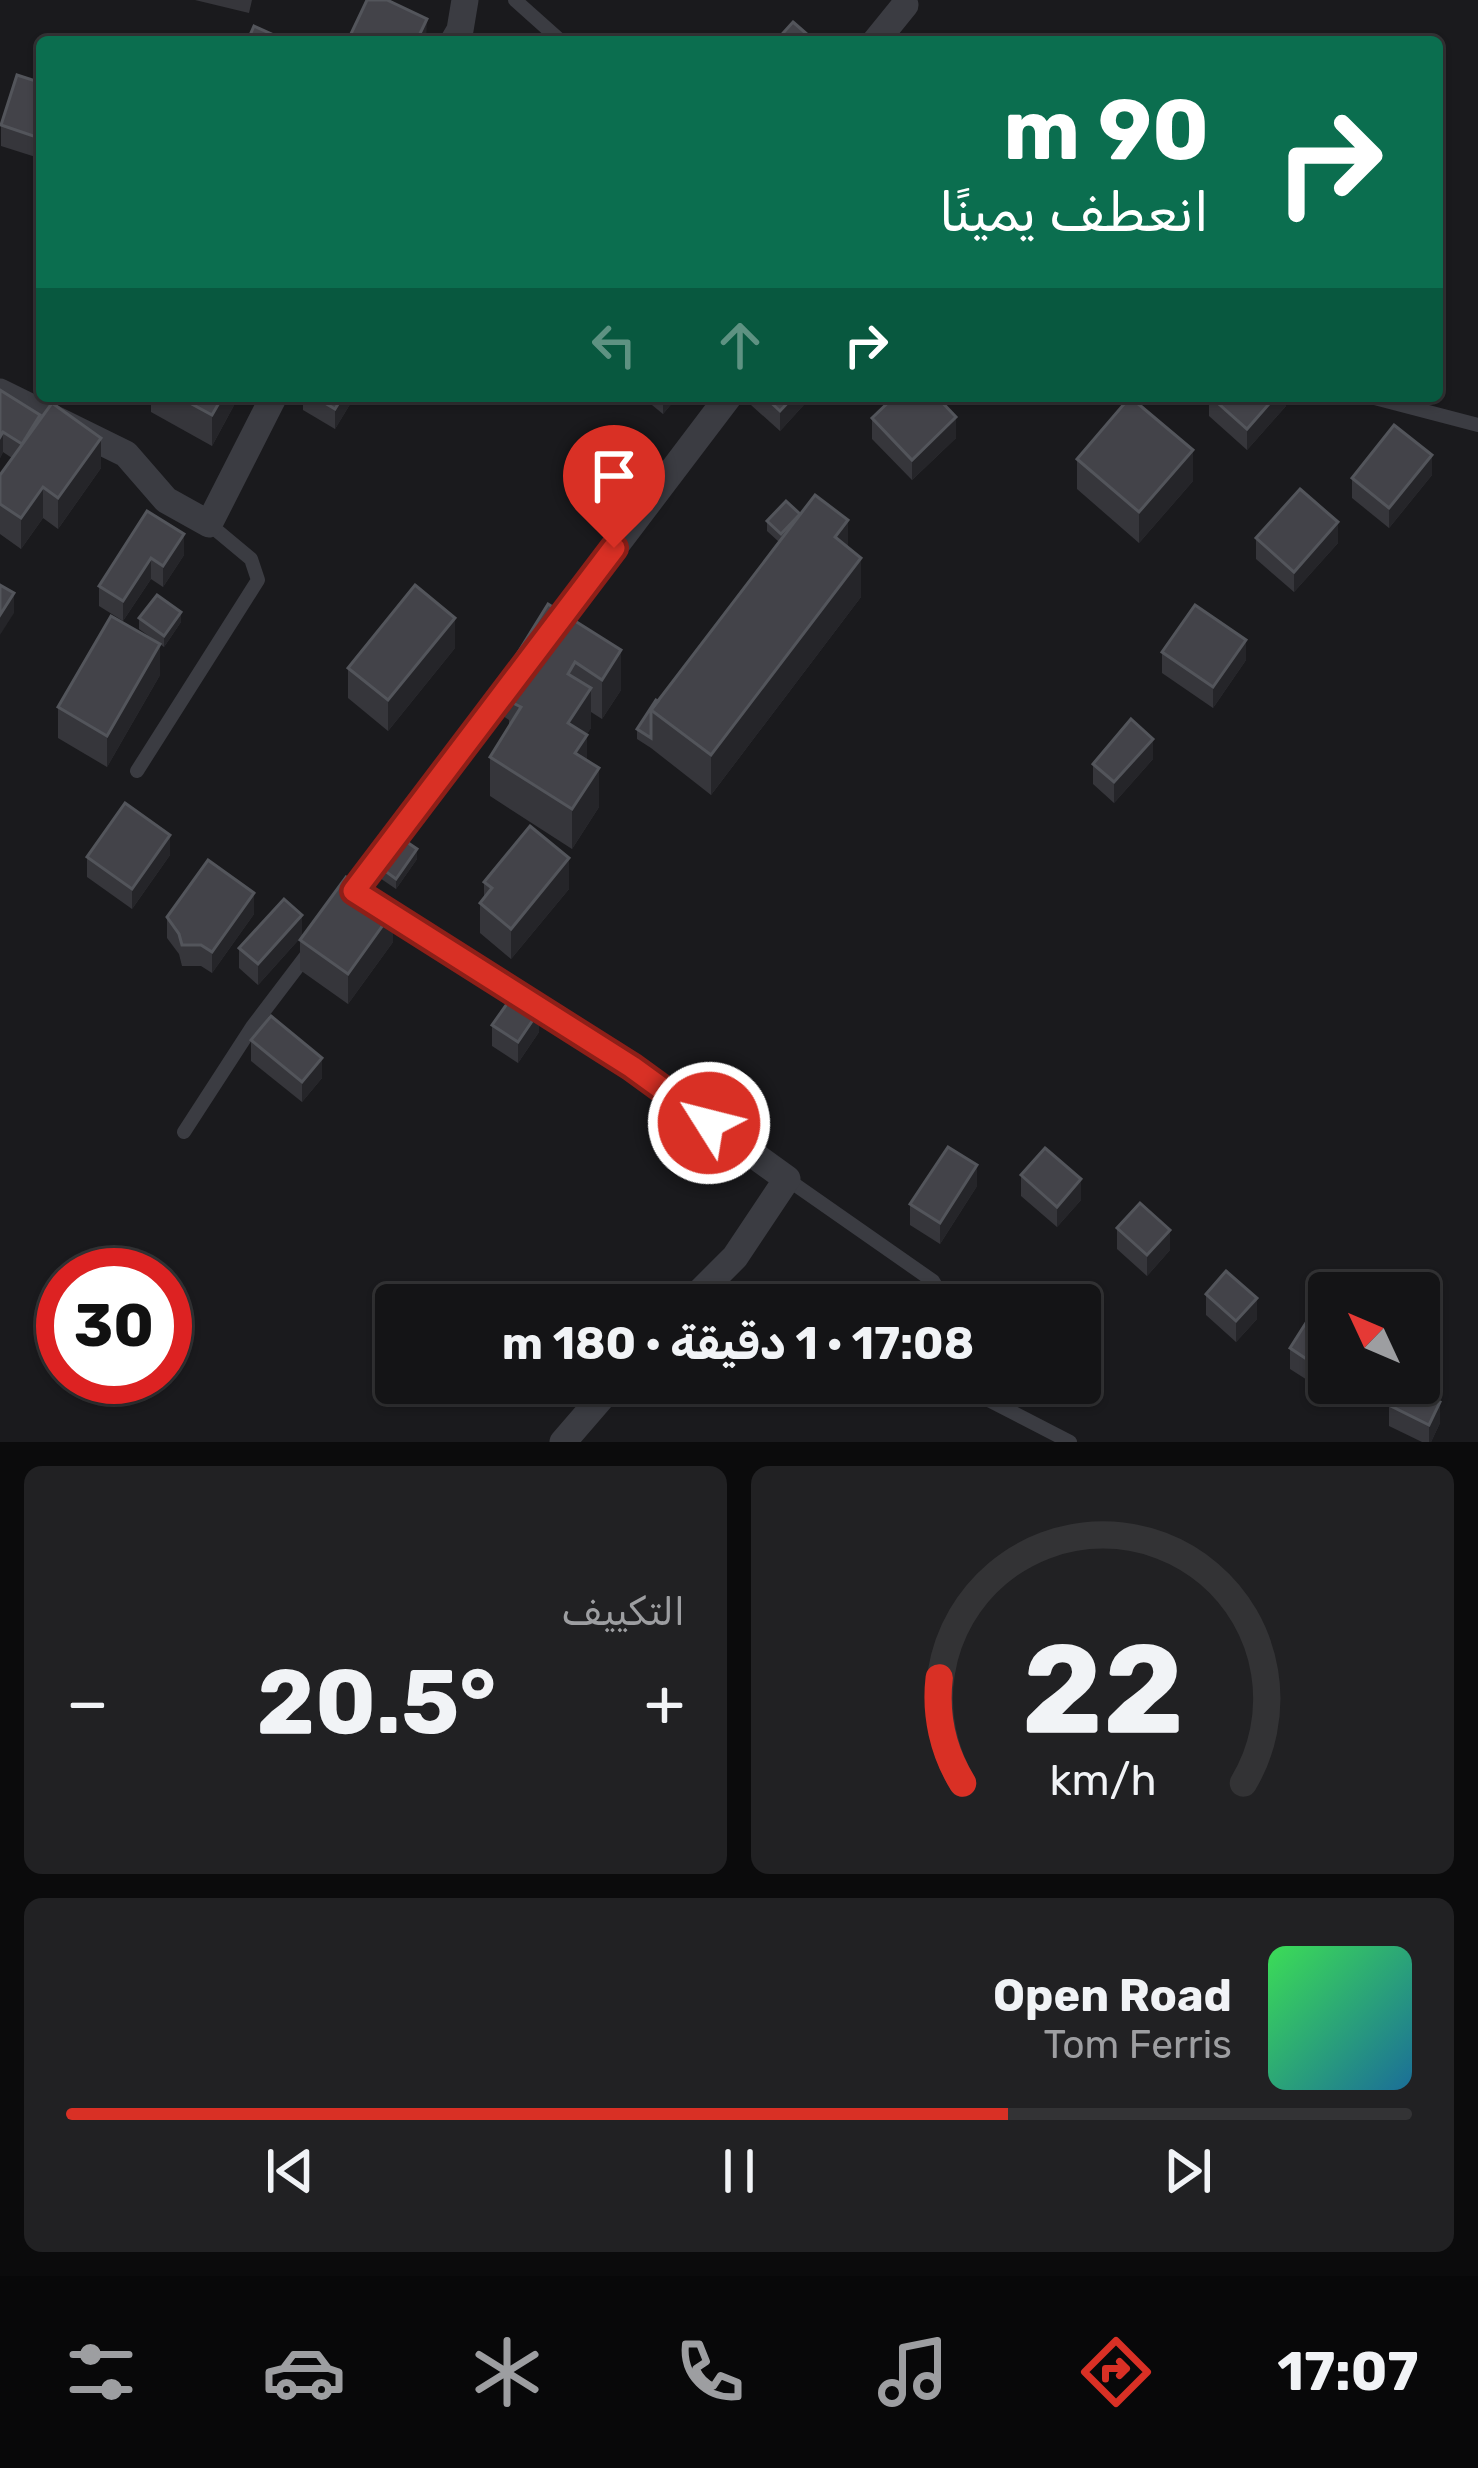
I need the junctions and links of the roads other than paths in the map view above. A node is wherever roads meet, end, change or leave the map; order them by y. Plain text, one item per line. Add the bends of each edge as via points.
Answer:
1 (465, 0) edge
2 (515, 0) edge
3 (904, 2) edge
4 (457, 36) edge
5 (555, 36) edge
6 (879, 36) edge
7 (0, 392) edge
8 (271, 402) edge
9 (724, 402) edge
10 (1391, 402) edge
11 (1478, 424) edge
12 (209, 524) junction
13 (137, 771) dead end
14 (316, 942) edge
15 (184, 1132) dead end
16 (787, 1179) junction
17 (708, 1284) edge
18 (935, 1284) edge
19 (595, 1404) edge
20 (996, 1404) edge
21 (562, 1442) edge
22 (1070, 1442) edge

1 - 4 street
2 - 5 lane
3 - 6 street
7 - 12 street via 127,454 166,500
8 - 12 street
9 - 16 street via 348,900 632,1067
10 - 11 lane
12 - 13 lane via 251,559 258,580
14 - 15 lane
16 - 17 street
16 - 18 lane
19 - 21 street
20 - 22 lane

